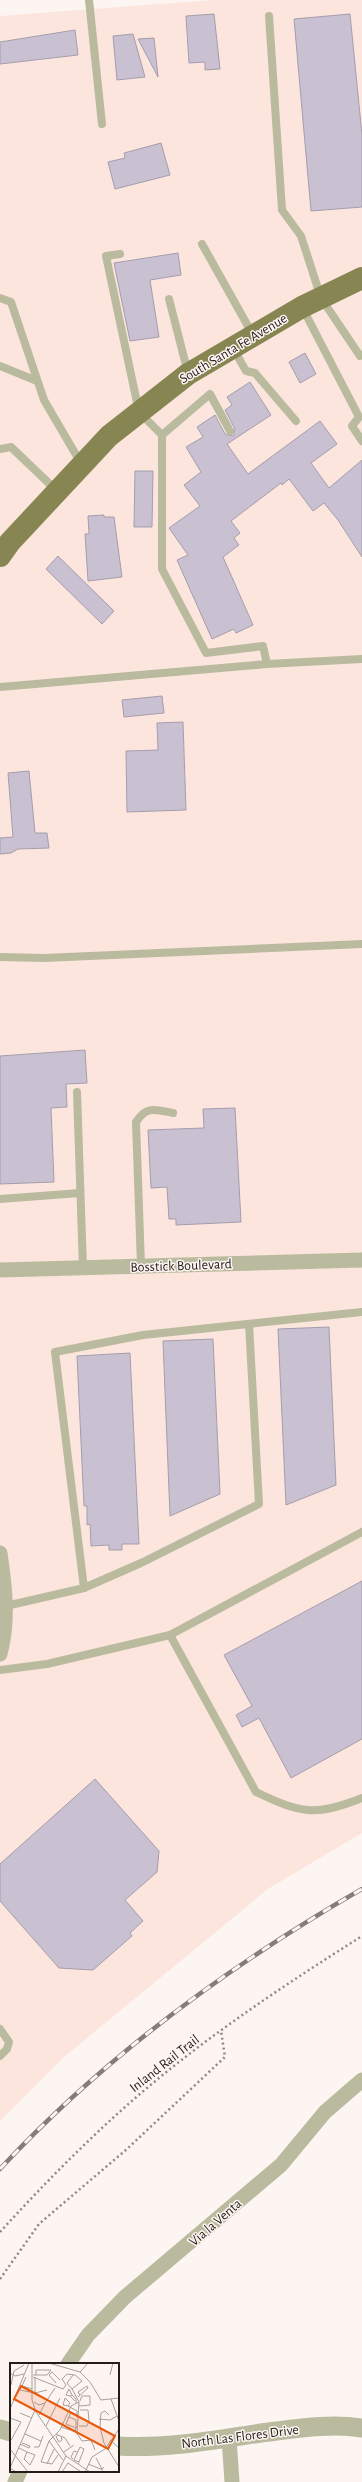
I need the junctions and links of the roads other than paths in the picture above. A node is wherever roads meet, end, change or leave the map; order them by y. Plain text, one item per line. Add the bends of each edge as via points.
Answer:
1 (88, 0) edge
2 (269, 16) dead end
3 (102, 124) dead end
4 (202, 244) dead end
5 (120, 254) dead end
6 (362, 278) edge
7 (0, 298) edge
8 (321, 298) junction
9 (169, 299) dead end
10 (302, 307) junction
11 (253, 335) junction
12 (232, 347) junction
13 (361, 356) edge
14 (0, 366) edge
15 (188, 374) junction
16 (37, 381) junction
17 (139, 412) junction
18 (296, 421) dead end
19 (230, 431) dead end
20 (162, 435) junction
21 (362, 441) edge
22 (0, 449) edge
23 (82, 465) junction
24 (57, 492) junction
25 (3, 547) edge
26 (362, 659) edge
27 (267, 664) junction
28 (0, 687) edge
29 (362, 944) edge
30 (0, 957) edge
31 (77, 1092) dead end
32 (173, 1114) dead end
33 (80, 1193) junction
34 (0, 1200) edge
35 (362, 1260) edge
36 (141, 1266) junction
37 (83, 1268) junction
38 (0, 1270) edge
39 (362, 1312) edge
40 (249, 1324) junction
41 (362, 1532) edge
42 (0, 1553) edge
43 (84, 1588) junction
44 (6, 1606) junction
45 (170, 1635) junction
46 (1, 1649) edge
47 (0, 1670) edge
48 (362, 1798) edge
49 (0, 2029) edge
50 (0, 2056) edge
51 (362, 2080) edge
52 (69, 2363) edge
53 (362, 2428) edge
54 (0, 2429) edge
55 (10, 2432) edge
56 (229, 2438) junction
57 (119, 2446) edge
58 (20, 2472) edge
59 (15, 2482) edge
60 (232, 2482) edge

1 - 3 lane
2 - 8 lane via 282,210 301,236
4 - 11 lane
5 - 17 lane via 106,256
6 - 8 main road, South Santa Fe Avenue
7 - 16 lane via 10,302
8 - 10 main road, South Santa Fe Avenue
8 - 13 lane
9 - 15 lane
10 - 11 main road, South Santa Fe Avenue
10 - 21 lane via 359,417 352,426
11 - 12 main road, South Santa Fe Avenue
12 - 15 main road, South Santa Fe Avenue
12 - 18 lane via 246,371 255,373
14 - 16 lane
15 - 17 main road, South Santa Fe Avenue
16 - 23 lane via 44,400
17 - 20 lane
17 - 23 main road, South Santa Fe Avenue via 109,436
19 - 20 lane via 210,394
20 - 27 lane via 162,569 206,653 263,646
22 - 24 lane via 11,447
23 - 24 main road, South Santa Fe Avenue
24 - 25 main road, South Santa Fe Avenue
26 - 27 lane
27 - 28 lane
29 - 30 lane via 44,958
31 - 33 lane
32 - 36 lane via 150,1109 141,1113 136,1122
33 - 34 lane
33 - 37 lane
35 - 36 street, Bosstick Boulevard
36 - 37 street, Bosstick Boulevard
37 - 38 street, Bosstick Boulevard
39 - 40 lane
40 - 43 lane via 259,1504 141,1563
40 - 43 lane via 143,1335 55,1352
41 - 45 lane
42 - 44 street
43 - 44 lane
44 - 46 street via 5,1635
45 - 47 lane via 47,1664
45 - 48 lane via 256,1792 281,1804 308,1812 338,1808
49 - 50 lane via 8,2042 7,2049
51 - 52 street, Via la Venta via 325,2112 281,2165 125,2297 88,2335
53 - 56 street, North Las Flores Drive via 343,2426 295,2429
54 - 55 street
56 - 57 street, North Las Flores Drive via 149,2448
56 - 60 street
58 - 59 street

